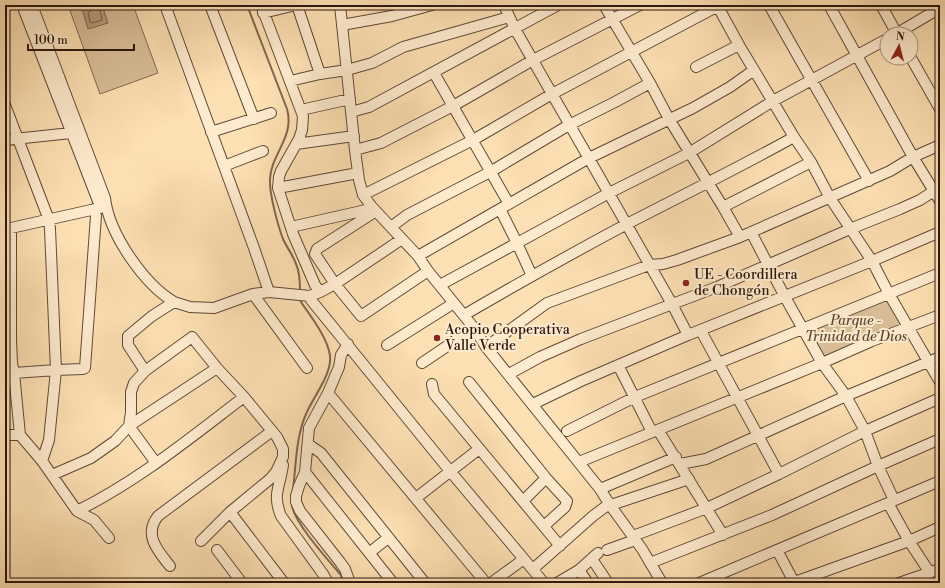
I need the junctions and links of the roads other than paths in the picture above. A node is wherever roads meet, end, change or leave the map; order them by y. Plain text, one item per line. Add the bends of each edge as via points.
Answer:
1 (22, 5) edge
2 (32, 5) edge
3 (164, 5) edge
4 (210, 5) edge
5 (297, 5) edge
6 (340, 5) edge
7 (432, 5) edge
8 (504, 5) edge
9 (558, 5) edge
10 (604, 5) edge
11 (640, 5) edge
12 (718, 5) edge
13 (769, 5) edge
14 (829, 5) edge
15 (881, 5) edge
16 (262, 9) edge
17 (937, 11) edge
18 (509, 17) junction
19 (613, 19) junction
20 (342, 25) junction
21 (893, 26) edge
22 (911, 26) edge
23 (515, 29) junction
24 (879, 44) edge
25 (739, 45) junction
26 (632, 51) junction
27 (858, 56) junction
28 (533, 60) junction
29 (916, 66) edge
30 (696, 67) dead end
31 (347, 70) junction
32 (754, 70) junction
33 (434, 73) junction
34 (320, 74) junction
35 (811, 80) junction
36 (290, 81) junction
37 (650, 82) junction
38 (552, 94) junction
39 (350, 99) junction
40 (773, 101) junction
41 (5, 105) edge
42 (454, 106) junction
43 (940, 109) edge
44 (301, 110) junction
45 (351, 112) junction
46 (271, 113) dead end
47 (254, 119) junction
48 (669, 119) junction
49 (569, 125) junction
50 (71, 132) junction
51 (211, 132) junction
52 (354, 136) junction
53 (794, 137) junction
54 (18, 138) junction
55 (5, 140) edge
56 (473, 140) junction
57 (296, 144) junction
58 (940, 145) edge
59 (355, 150) junction
60 (263, 151) dead end
61 (689, 153) junction
62 (914, 157) junction
63 (589, 158) junction
64 (811, 162) junction
65 (224, 166) junction
66 (490, 172) junction
67 (358, 173) junction
68 (868, 181) junction
69 (708, 184) junction
70 (278, 188) junction
71 (934, 191) junction
72 (609, 193) junction
73 (363, 194) junction
74 (830, 198) junction
75 (940, 201) edge
76 (106, 207) junction
77 (504, 207) junction
78 (723, 207) junction
79 (94, 209) junction
80 (374, 209) junction
81 (49, 220) junction
82 (626, 225) junction
83 (291, 227) junction
84 (391, 227) junction
85 (8, 228) edge
86 (850, 229) junction
87 (751, 232) junction
88 (940, 232) edge
89 (740, 237) junction
90 (402, 239) junction
91 (517, 243) junction
92 (418, 256) junction
93 (872, 261) junction
94 (650, 265) junction
95 (768, 265) junction
96 (428, 271) junction
97 (940, 273) edge
98 (532, 276) junction
99 (335, 284) junction
100 (440, 285) junction
101 (269, 292) junction
102 (253, 294) junction
103 (315, 294) junction
104 (889, 294) junction
105 (784, 297) junction
106 (174, 302) junction
107 (454, 303) junction
108 (672, 304) junction
109 (464, 315) junction
110 (940, 315) edge
111 (474, 328) junction
112 (803, 329) junction
113 (908, 329) junction
114 (701, 331) junction
115 (688, 335) junction
116 (348, 344) junction
117 (387, 345) dead end
118 (486, 346) junction
119 (940, 357) edge
120 (928, 362) junction
121 (422, 363) dead end
122 (719, 363) junction
123 (822, 363) junction
124 (618, 365) junction
125 (217, 368) junction
126 (307, 368) dead end
127 (56, 370) junction
128 (145, 371) junction
129 (14, 373) junction
130 (509, 374) junction
131 (469, 382) dead end
132 (940, 382) edge
133 (432, 384) dead end
134 (328, 393) junction
135 (846, 396) junction
136 (244, 397) junction
137 (635, 397) junction
138 (737, 398) junction
139 (940, 398) edge
140 (533, 404) junction
141 (129, 426) junction
142 (272, 431) junction
143 (566, 431) dead end
144 (655, 431) junction
145 (865, 431) junction
146 (5, 435) edge
147 (20, 435) junction
148 (758, 436) junction
149 (940, 439) edge
150 (308, 444) junction
151 (479, 450) junction
152 (283, 457) junction
153 (42, 461) junction
154 (678, 461) junction
155 (579, 462) junction
156 (156, 463) junction
157 (878, 466) junction
158 (450, 471) junction
159 (305, 472) junction
160 (779, 474) junction
161 (52, 475) junction
162 (546, 478) junction
163 (689, 479) junction
164 (940, 480) edge
165 (600, 489) junction
166 (416, 498) junction
167 (523, 501) junction
168 (891, 501) junction
169 (610, 505) junction
170 (707, 508) junction
171 (77, 511) junction
172 (230, 512) junction
173 (544, 526) junction
174 (940, 527) edge
175 (723, 535) junction
176 (110, 538) dead end
177 (388, 538) junction
178 (634, 538) junction
179 (908, 541) junction
180 (201, 542) dead end
181 (560, 546) junction
182 (217, 550) dead end
183 (778, 550) junction
184 (369, 553) junction
185 (599, 554) junction
186 (524, 559) junction
187 (650, 563) junction
188 (170, 566) dead end
189 (533, 569) junction
190 (940, 569) edge
191 (579, 570) junction
192 (927, 577) edge
193 (242, 583) edge
194 (284, 583) edge
195 (328, 583) edge
196 (350, 583) edge
197 (393, 583) edge
198 (426, 583) edge
199 (486, 583) edge
200 (491, 583) edge
201 (544, 583) edge
202 (557, 583) edge
203 (588, 583) edge
204 (608, 583) edge
205 (662, 583) edge
206 (699, 583) edge
207 (793, 583) edge
208 (899, 583) edge

1 - 50 street
2 - 76 street via 105,198
3 - 51 street
4 - 47 street
5 - 16 street
5 - 34 street
6 - 20 street
7 - 20 street via 392,16
8 - 18 street
9 - 23 street
10 - 19 street
11 - 19 street
12 - 25 street
12 - 26 street
13 - 35 street
14 - 27 street
15 - 21 street
16 - 36 street
17 - 22 street
18 - 23 street
18 - 31 street via 403,47 372,63
19 - 26 street
19 - 28 street
20 - 31 street
23 - 28 street
23 - 33 street
24 - 27 street
25 - 30 street
25 - 32 street
26 - 37 street
26 - 38 street
27 - 35 street
27 - 62 street
28 - 38 street
28 - 42 street
29 - 43 street
31 - 34 street
31 - 39 street
32 - 40 street
32 - 48 street via 730,87
33 - 42 street
33 - 45 street via 369,108
34 - 36 street
35 - 40 street
35 - 68 street
36 - 44 street
37 - 48 street
37 - 49 street
38 - 49 street
38 - 56 street
39 - 44 street
39 - 45 street
40 - 53 street
40 - 61 street
41 - 54 street
42 - 56 street
42 - 59 street via 381,143
44 - 57 street via 302,130
45 - 52 street
46 - 47 street
47 - 51 street
48 - 61 street
48 - 63 street
49 - 63 street
49 - 66 street
50 - 54 street
50 - 76 street via 98,201
51 - 65 street
52 - 57 street
52 - 59 street
53 - 64 street
53 - 69 street
54 - 55 street
54 - 81 street
56 - 66 street
56 - 73 street
57 - 70 street via 281,171
58 - 62 street
59 - 67 street
60 - 65 street
61 - 69 street
61 - 72 street
62 - 68 street
62 - 71 street
63 - 72 street
63 - 77 street
64 - 74 street
64 - 78 street
65 - 101 street
66 - 77 street
66 - 84 street via 407,215
67 - 70 street
67 - 73 street
68 - 74 street
69 - 78 street
69 - 82 street
70 - 83 street
71 - 75 street
71 - 86 street via 920,200
72 - 82 street
72 - 91 street
73 - 80 street
74 - 86 street
74 - 87 street
76 - 79 street
76 - 106 street via 114,229 127,252 150,282
77 - 91 street
77 - 92 street
78 - 89 street
79 - 81 street
79 - 127 street via 96,216 86,365 83,369
80 - 83 street
80 - 84 street
80 - 99 street via 315,251 317,259
81 - 85 street
81 - 127 street
82 - 94 street
82 - 98 street
83 - 103 street via 315,285
84 - 90 street
85 - 129 street
86 - 93 street
86 - 95 street
87 - 89 street
87 - 95 street
88 - 93 street
89 - 94 street via 677,260
90 - 92 street
90 - 99 street
91 - 98 street
91 - 100 street
92 - 96 street
93 - 104 street
93 - 105 street
94 - 108 street
94 - 118 street via 547,303
95 - 105 street
95 - 108 street
96 - 99 street via 361,316
96 - 100 street
97 - 104 street
98 - 109 street
99 - 103 street
100 - 107 street
101 - 102 street
101 - 103 street
102 - 106 street via 214,308 190,307
102 - 126 street
103 - 116 street via 312,300
104 - 112 street
104 - 113 street
105 - 112 street
105 - 114 street
106 - 128 street via 128,336 128,345
107 - 109 street
107 - 117 street
108 - 115 street
108 - 130 street via 580,339
109 - 111 street
110 - 113 street
111 - 118 street
111 - 121 street
112 - 122 street
112 - 123 street
113 - 120 street
113 - 123 street via 872,341
114 - 115 street
114 - 122 street
115 - 124 street
116 - 134 street via 341,355
116 - 158 street
118 - 130 street
119 - 120 street
120 - 132 street
120 - 135 street
122 - 137 street
122 - 138 street
123 - 135 street
123 - 138 street
124 - 137 street
124 - 140 street
125 - 128 street via 192,337
125 - 136 street
125 - 141 street
127 - 129 street
127 - 153 street via 49,440
128 - 141 street via 134,383 131,392
129 - 147 street
130 - 140 street
131 - 162 street
133 - 151 street via 434,394
134 - 150 street via 309,428
134 - 166 street
135 - 145 street
135 - 148 street
136 - 142 street
136 - 156 street
137 - 143 street
137 - 144 street
138 - 144 street
138 - 148 street
139 - 145 street
140 - 155 street
141 - 156 street
141 - 161 street via 116,440 91,458
142 - 152 street via 283,449
142 - 188 street via 154,521 151,534 153,542
144 - 154 street
144 - 155 street
145 - 157 street
145 - 160 street
146 - 147 street
147 - 153 street
148 - 154 street via 706,459
148 - 160 street
149 - 157 street
150 - 159 street
150 - 177 street via 320,453
151 - 158 street
151 - 167 street
152 - 172 street via 270,479
152 - 195 street via 277,506 288,527
153 - 161 street
154 - 163 street
154 - 165 street
155 - 165 street
156 - 171 street
157 - 168 street
157 - 175 street
158 - 166 street
158 - 186 street
159 - 184 street
159 - 196 street via 296,502 300,512 345,569
160 - 170 street
161 - 171 street
162 - 167 street
162 - 173 street via 568,503
163 - 169 street
163 - 170 street
164 - 168 street
165 - 169 street
166 - 199 street
167 - 173 street
168 - 179 street
168 - 183 street
169 - 178 street
169 - 181 street via 593,516
170 - 175 street
170 - 178 street
171 - 176 street via 94,520
172 - 180 street
172 - 194 street
173 - 181 street
174 - 179 street
175 - 187 street
177 - 184 street
177 - 198 street
178 - 185 street
178 - 187 street
179 - 192 street
179 - 207 street
181 - 189 street
182 - 193 street
183 - 206 street
183 - 207 street
184 - 197 street
185 - 191 street
185 - 204 street
186 - 189 street
186 - 200 street
187 - 205 street
189 - 201 street
190 - 192 street
191 - 202 street
191 - 203 street
192 - 208 street

